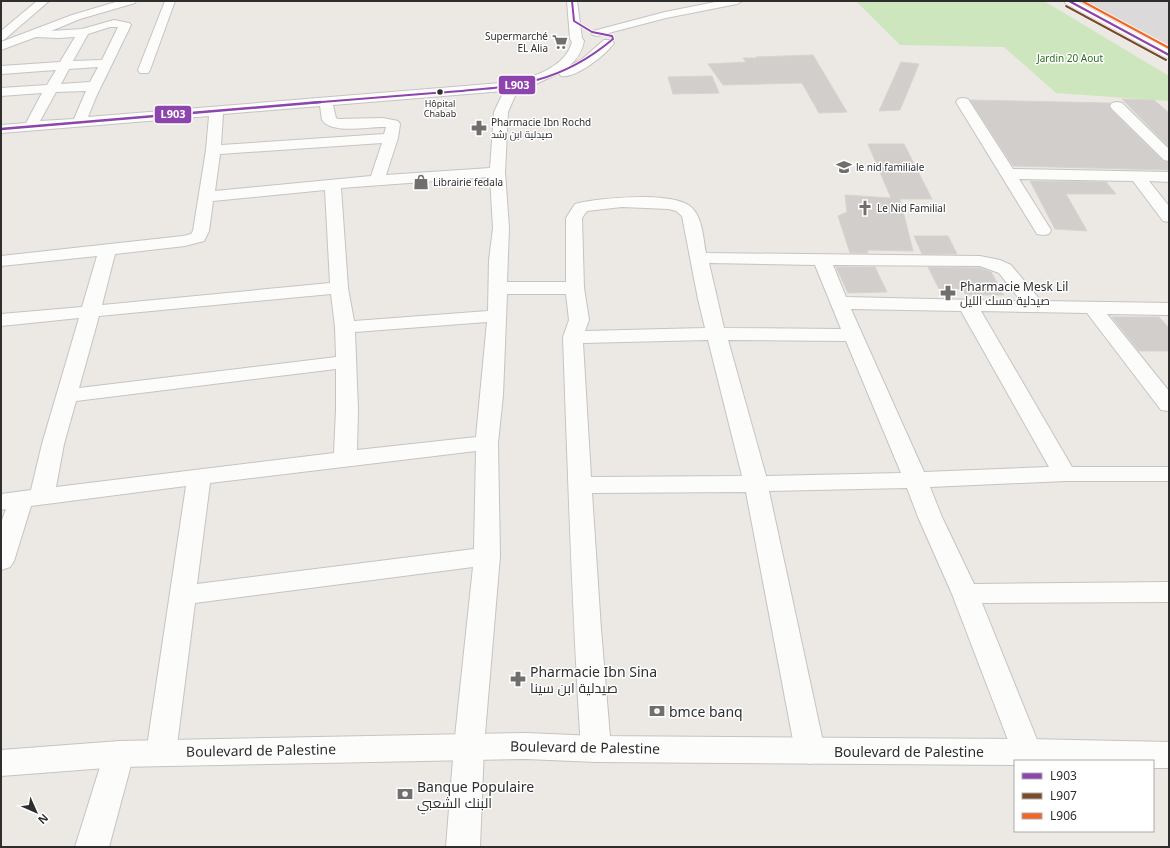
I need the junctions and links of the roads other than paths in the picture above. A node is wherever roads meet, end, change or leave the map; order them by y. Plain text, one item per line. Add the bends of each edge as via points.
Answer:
1 (44, 1) edge
2 (130, 1) edge
3 (170, 1) edge
4 (572, 1) edge
5 (737, 1) edge
6 (1069, 1) edge
7 (665, 16) junction
8 (574, 21) junction
9 (83, 32) junction
10 (594, 32) junction
11 (40, 34) junction
12 (1, 37) edge
13 (577, 39) junction
14 (610, 41) junction
15 (1, 46) edge
16 (38, 46) dead end
17 (1167, 53) edge
18 (30, 57) dead end
19 (105, 63) junction
20 (64, 65) junction
21 (22, 68) junction
22 (1, 70) edge
23 (144, 70) dead end
24 (536, 80) junction
25 (95, 86) junction
26 (513, 86) junction
27 (50, 89) junction
28 (486, 89) junction
29 (3, 94) edge
30 (326, 101) junction
31 (964, 102) dead end
32 (1116, 106) dead end
33 (216, 110) junction
34 (501, 112) junction
35 (80, 122) junction
36 (31, 126) junction
37 (4, 129) edge
38 (391, 138) junction
39 (1, 143) edge
40 (213, 150) junction
41 (1169, 157) edge
42 (497, 172) junction
43 (1008, 174) junction
44 (1137, 176) junction
45 (1169, 177) edge
46 (377, 180) junction
47 (333, 185) junction
48 (206, 197) junction
49 (1169, 217) edge
50 (1043, 230) dead end
51 (108, 249) junction
52 (698, 258) junction
53 (1, 261) edge
54 (823, 261) junction
55 (338, 288) junction
56 (498, 288) junction
57 (576, 288) junction
58 (839, 303) junction
59 (968, 306) junction
60 (1035, 306) junction
61 (1093, 308) junction
62 (1169, 309) edge
63 (89, 312) junction
64 (497, 316) junction
65 (1, 320) edge
66 (345, 327) junction
67 (716, 334) junction
68 (853, 335) junction
69 (573, 338) junction
70 (346, 362) junction
71 (68, 396) junction
72 (1169, 405) edge
73 (487, 443) junction
74 (345, 458) junction
75 (1065, 474) junction
76 (1169, 474) edge
77 (199, 476) junction
78 (916, 480) junction
79 (756, 484) junction
80 (579, 485) junction
81 (22, 499) edge
82 (487, 556) junction
83 (1, 561) edge
84 (1169, 592) edge
85 (965, 594) junction
86 (183, 595) junction
87 (469, 746) junction
88 (596, 748) junction
89 (810, 751) junction
90 (1027, 752) junction
91 (161, 753) junction
92 (119, 754) junction
93 (1169, 755) edge
94 (1, 763) edge
95 (92, 847) edge
96 (463, 847) edge

1 - 12 street
2 - 11 street via 76,17
3 - 23 street
4 - 8 street
5 - 7 street
6 - 17 street
7 - 10 street
7 - 14 street
8 - 10 street
8 - 13 street
9 - 11 street
9 - 19 street via 110,24 125,25
9 - 20 street
10 - 13 street
10 - 14 street via 612,36
11 - 15 street
11 - 16 street
13 - 14 street via 588,44
13 - 24 street via 578,49 571,59
14 - 24 street via 574,68
18 - 21 street
19 - 20 street
19 - 25 street
20 - 21 street
20 - 27 street
21 - 22 street
21 - 29 street
24 - 26 street
25 - 27 street
25 - 35 street via 84,107
26 - 28 street
26 - 34 street
27 - 29 street
27 - 36 street
28 - 30 street
28 - 34 street
30 - 33 street
30 - 38 street via 330,122 393,124
31 - 43 street
32 - 41 street
33 - 35 street
33 - 40 street
34 - 42 street
35 - 36 street
36 - 37 street
37 - 39 street
38 - 40 street
38 - 46 street
40 - 48 street
42 - 46 street
42 - 56 street via 501,228
43 - 44 street
43 - 50 street
44 - 45 street
44 - 49 street
46 - 47 street
47 - 48 street
47 - 55 street
48 - 51 street via 198,237
51 - 53 street
51 - 63 street
52 - 54 street
52 - 57 street via 690,216 684,208 671,204 650,203 590,205 581,208 574,218
52 - 67 street
54 - 58 street
54 - 60 street via 966,261 994,264 1009,273
55 - 63 street
55 - 66 street
56 - 57 street
56 - 64 street
57 - 69 street via 579,320
58 - 59 street
58 - 68 street
59 - 60 street
59 - 75 street
60 - 61 street
61 - 62 street
61 - 72 street
63 - 65 street
63 - 71 street
64 - 66 street
64 - 73 street
66 - 70 street
67 - 68 street
67 - 69 street
67 - 79 street
68 - 78 street
69 - 80 street
70 - 71 street
70 - 74 street
71 - 81 street via 53,444
73 - 74 street
73 - 82 street
74 - 77 street
75 - 76 street
75 - 78 street
77 - 81 street
77 - 86 street
78 - 79 street
78 - 85 street
79 - 80 street
79 - 89 street
80 - 88 street
81 - 83 street
82 - 86 street
82 - 87 street
84 - 85 street
85 - 90 street
86 - 91 street
87 - 88 street, Boulevard de Palestine
87 - 91 street, Boulevard de Palestine
87 - 96 street
88 - 89 street, Boulevard de Palestine
89 - 90 street, Boulevard de Palestine
90 - 93 street, Boulevard de Palestine
91 - 92 street, Boulevard de Palestine
92 - 94 street, Boulevard de Palestine
92 - 95 street

